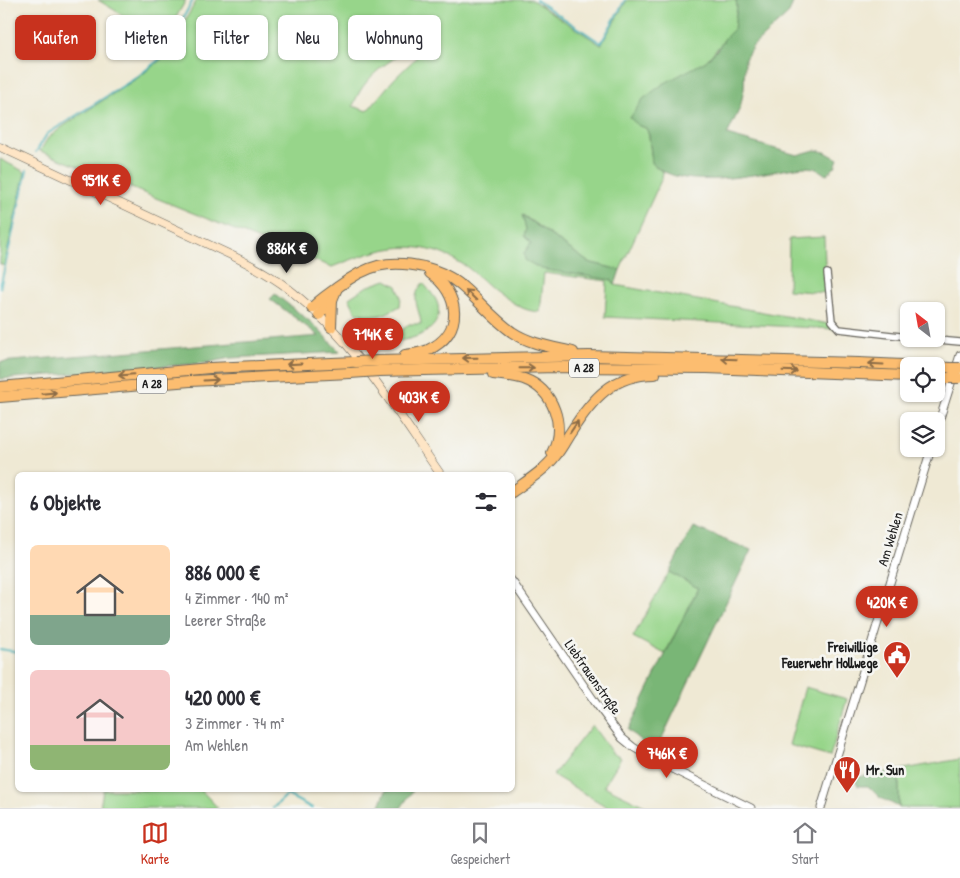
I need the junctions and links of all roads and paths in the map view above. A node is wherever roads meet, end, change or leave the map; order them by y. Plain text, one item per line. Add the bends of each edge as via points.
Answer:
1 (0, 147) edge
2 (421, 267) junction
3 (827, 274) dead end
4 (337, 288) junction
5 (332, 300) junction
6 (315, 311) junction
7 (331, 326) junction
8 (900, 336) edge
9 (945, 341) edge
10 (960, 342) edge
11 (960, 355) edge
12 (589, 356) junction
13 (900, 365) edge
14 (378, 366) junction
15 (707, 368) junction
16 (460, 369) junction
17 (900, 376) edge
18 (0, 387) edge
19 (0, 397) edge
20 (942, 412) edge
21 (929, 457) edge
22 (546, 466) junction
23 (439, 472) edge
24 (515, 490) edge
25 (515, 586) edge
26 (751, 808) edge
27 (821, 808) edge

1 - 6 main road via 248,263 290,290
2 - 4 highway via 396,263 371,267
12 -> 2 highway via 524,339 490,314 451,278
2 - 14 highway via 440,279 447,289 454,307 453,325 444,339 427,350 388,356
3 - 8 street via 834,326
4 - 5 highway
4 - 6 highway via 321,298
5 - 6 highway
5 - 7 highway
6 - 7 main road
7 - 23 main road via 378,384
9 - 10 street
11 - 20 street
13 -> 12 highway, A 28
12 -> 14 highway, A 28
14 - 16 highway, A 28
14 -> 18 highway, A 28, bridge via 343,362 210,368
19 -> 14 highway, A 28, bridge via 199,380 350,373
16 -> 15 highway, A 28
15 -> 17 highway, A 28
22 -> 15 highway via 593,401 610,387 633,376 694,374
16 - 22 highway via 524,379 541,389 555,411 558,431
21 - 27 street, Am Wehlen
22 - 24 highway
25 - 26 street, Liebfrauenstraße via 622,738 656,761

